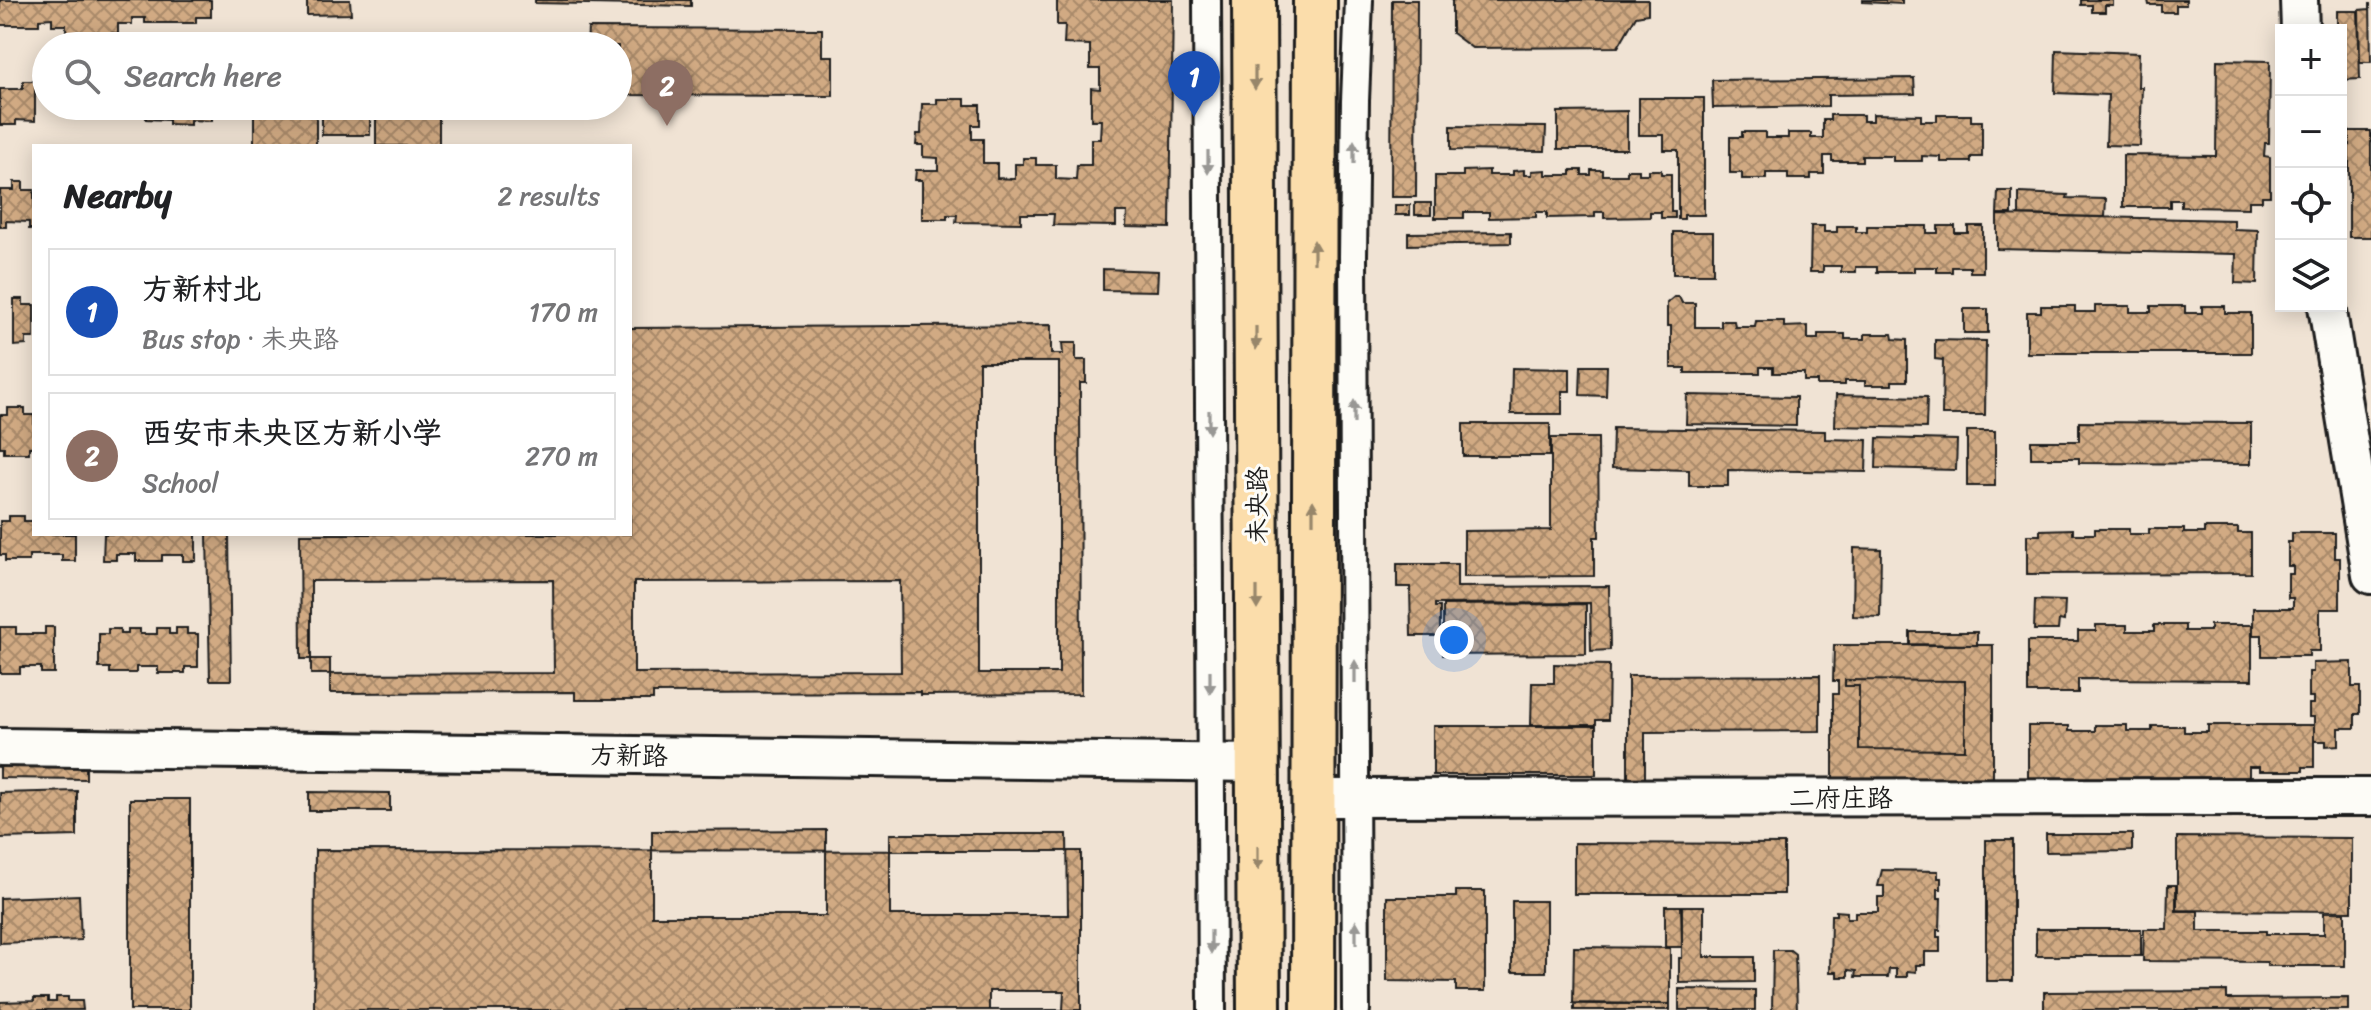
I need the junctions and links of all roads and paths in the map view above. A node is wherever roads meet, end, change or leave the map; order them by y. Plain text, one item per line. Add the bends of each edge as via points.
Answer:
1 (1207, 0) edge
2 (1254, 0) edge
3 (1315, 0) edge
4 (1359, 0) edge
5 (2299, 0) edge
6 (2300, 24) edge
7 (2328, 312) edge
8 (2371, 575) edge
9 (0, 747) edge
10 (1211, 763) junction
11 (1258, 763) junction
12 (2371, 797) edge
13 (1312, 798) junction
14 (1355, 798) junction
15 (1212, 1010) edge
16 (1259, 1010) edge
17 (1313, 1010) edge
18 (1356, 1010) edge

1 -> 10 street
2 -> 11 main road, 未央路
13 -> 3 main road
14 -> 4 street via 1353,256
5 - 6 street
7 - 8 street
9 - 10 street, 方新路
10 - 11 street, 方新路
10 -> 15 street
11 -> 16 main road, 未央路
12 - 14 street, 二府庄路
13 - 14 street, 二府庄路
13 - 17 main road
18 -> 14 street

